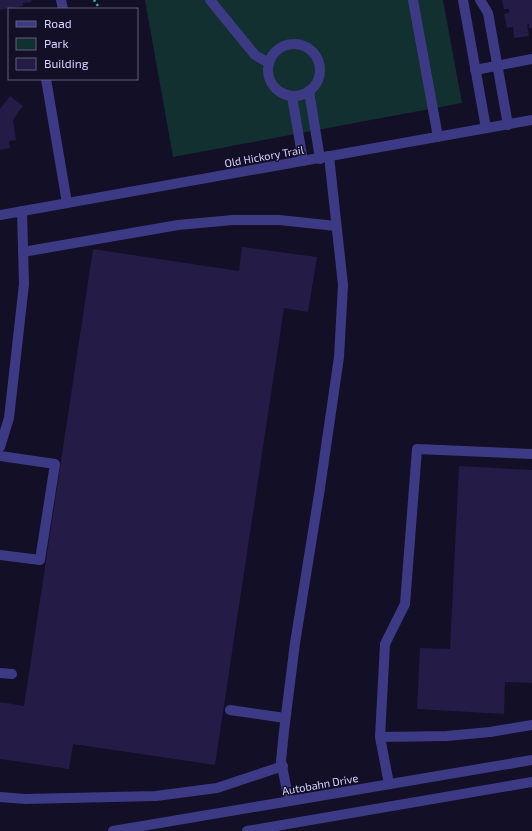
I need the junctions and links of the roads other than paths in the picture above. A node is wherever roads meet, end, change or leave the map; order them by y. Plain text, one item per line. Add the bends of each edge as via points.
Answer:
1 (210, 0) edge
2 (413, 0) edge
3 (463, 0) edge
4 (480, 0) edge
5 (532, 59) edge
6 (269, 63) junction
7 (497, 66) junction
8 (475, 70) junction
9 (46, 80) edge
10 (309, 91) junction
11 (292, 96) junction
12 (532, 120) edge
13 (508, 125) junction
14 (486, 128) junction
15 (438, 137) junction
16 (324, 157) junction
17 (303, 161) junction
18 (68, 203) junction
19 (22, 211) junction
20 (0, 215) edge
21 (336, 226) junction
22 (23, 252) junction
23 (0, 447) edge
24 (532, 454) edge
25 (0, 456) edge
26 (0, 555) edge
27 (0, 673) edge
28 (12, 674) dead end
29 (230, 710) dead end
30 (285, 718) junction
31 (532, 725) edge
32 (380, 737) junction
33 (532, 760) edge
34 (283, 766) junction
35 (532, 782) edge
36 (389, 784) junction
37 (0, 797) edge
38 (289, 801) junction
39 (113, 831) edge
40 (247, 831) edge

1 - 6 street via 256,55
2 - 15 street
3 - 8 street
4 - 7 street via 488,13
5 - 7 street
6 - 10 street via 281,48 297,44 305,47 317,58 320,66 317,83
6 - 11 street via 272,85 278,92
7 - 8 street
7 - 13 street
8 - 14 street
9 - 18 street
10 - 11 street via 304,95
10 - 16 street
11 - 17 street
12 - 13 street, Old Hickory Trail
13 - 14 street, Old Hickory Trail
14 - 15 street, Old Hickory Trail
15 - 16 street, Old Hickory Trail
16 - 17 street, Old Hickory Trail
16 - 21 street
17 - 18 street, Old Hickory Trail
18 - 19 street, Old Hickory Trail
19 - 20 street, Old Hickory Trail
19 - 22 street
21 - 22 street via 279,220 232,220 178,225
21 - 30 street via 343,285 340,357
22 - 23 street via 24,284 9,418
24 - 32 street via 417,449 405,604 385,644
25 - 26 street via 54,464 40,560
27 - 28 street
29 - 30 street
30 - 34 street via 281,761
31 - 32 street via 447,736
32 - 36 street
33 - 36 street, Autobahn Drive
34 - 37 street via 217,788 156,796 32,799
34 - 38 street
35 - 40 street
36 - 38 street, Autobahn Drive
38 - 39 street, Autobahn Drive

